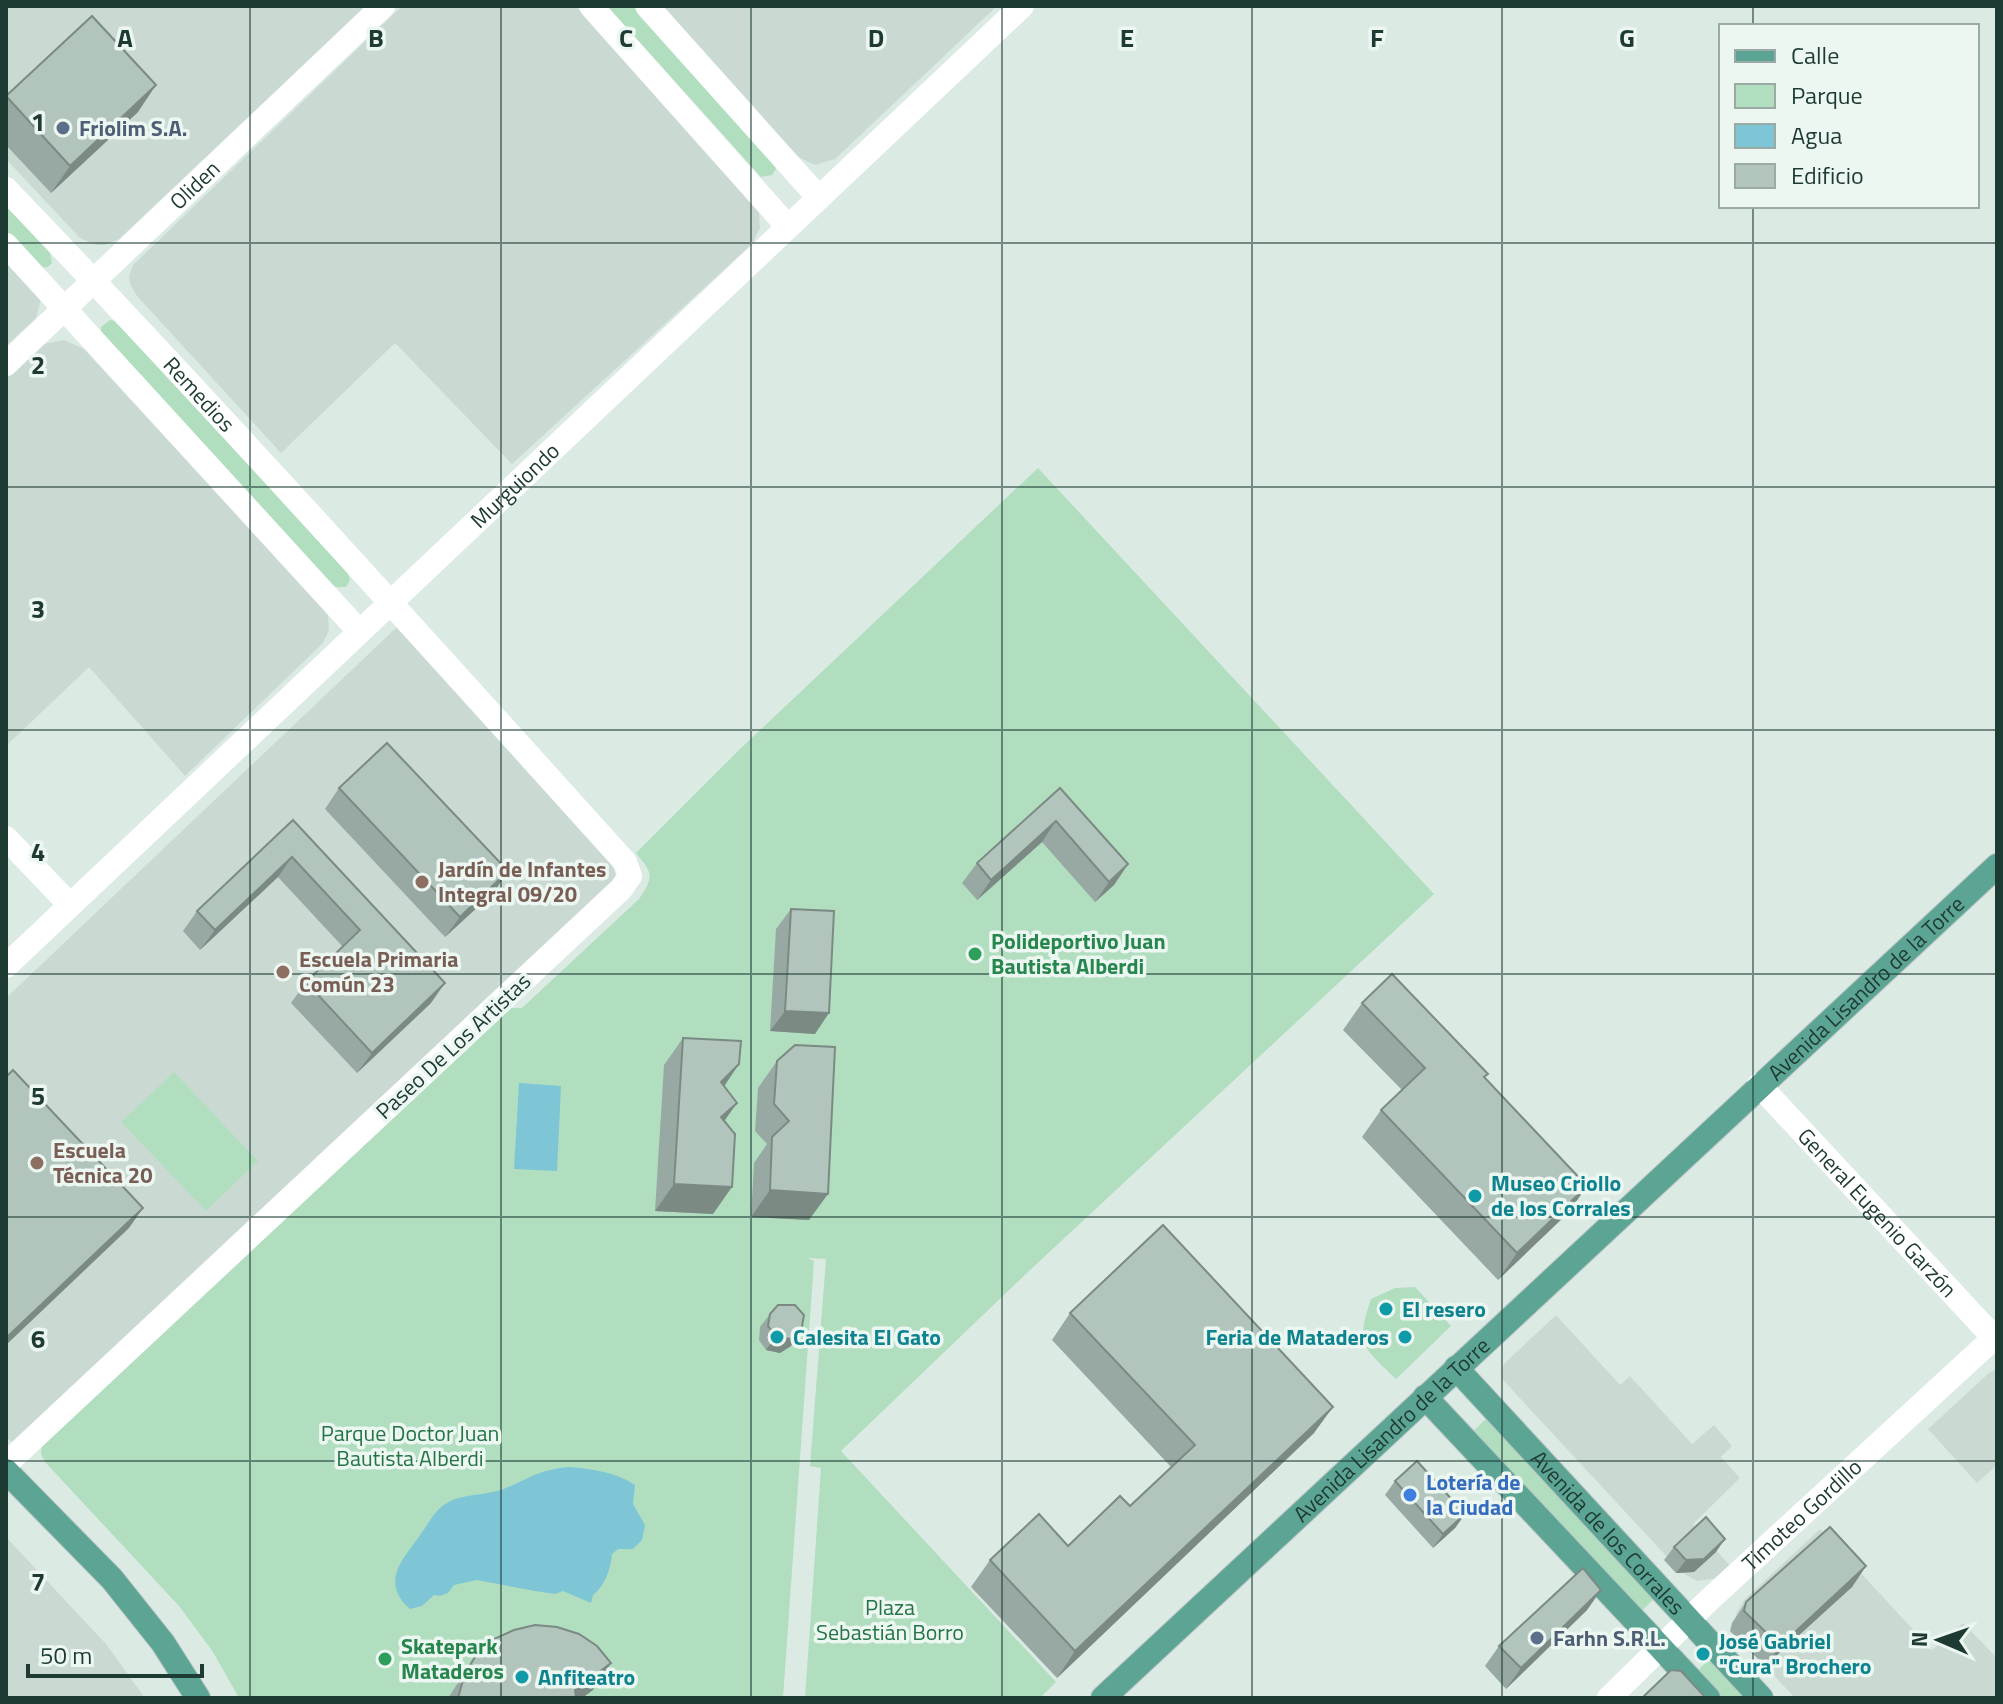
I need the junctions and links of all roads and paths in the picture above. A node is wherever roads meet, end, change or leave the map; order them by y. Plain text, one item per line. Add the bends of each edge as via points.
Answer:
1 (383, 6) edge
2 (591, 6) edge
3 (647, 6) edge
4 (1022, 6) edge
5 (6, 189) edge
6 (819, 198) junction
7 (788, 227) junction
8 (6, 245) edge
9 (94, 280) junction
10 (66, 309) junction
11 (6, 364) edge
12 (390, 603) junction
13 (359, 631) junction
14 (6, 838) edge
15 (1997, 866) edge
16 (69, 904) junction
17 (6, 966) edge
18 (1759, 1085) junction
19 (1996, 1338) edge
20 (1456, 1368) junction
21 (1425, 1397) junction
22 (6, 1464) edge
23 (6, 1471) edge
24 (1689, 1620) junction
25 (1661, 1648) junction
26 (198, 1698) edge
27 (1103, 1698) edge
28 (1609, 1698) edge
29 (1708, 1698) edge
30 (1761, 1698) edge

1 - 9 street, Oliden
2 - 7 street
3 - 6 street
4 - 6 street, Murguiondo
5 - 9 street, Remedios
6 - 7 street, Murguiondo
7 - 12 street, Murguiondo
8 - 10 street, Remedios
9 - 10 street, Oliden
9 - 12 street, Remedios
10 - 11 street, Oliden
10 - 13 street, Remedios
12 - 13 street, Murguiondo
12 - 22 street, Paseo De Los Artistas via 625,862 629,880
13 - 16 street, Murguiondo
14 - 16 street
15 - 18 main road, Avenida Lisandro de la Torre
16 - 17 street, Murguiondo
18 - 19 street, General Eugenio Garzón
18 - 20 main road, Avenida Lisandro de la Torre
19 - 24 street, Timoteo Gordillo
20 - 21 main road, Avenida Lisandro de la Torre
20 - 24 main road, Avenida de los Corrales
21 - 25 main road, Avenida de los Corrales
21 - 27 main road, Avenida Lisandro de la Torre
23 - 26 main road via 112,1579
24 - 25 street, Timoteo Gordillo
24 - 30 main road, Avenida de los Corrales
25 - 28 street, Timoteo Gordillo
25 - 29 main road, Avenida de los Corrales

